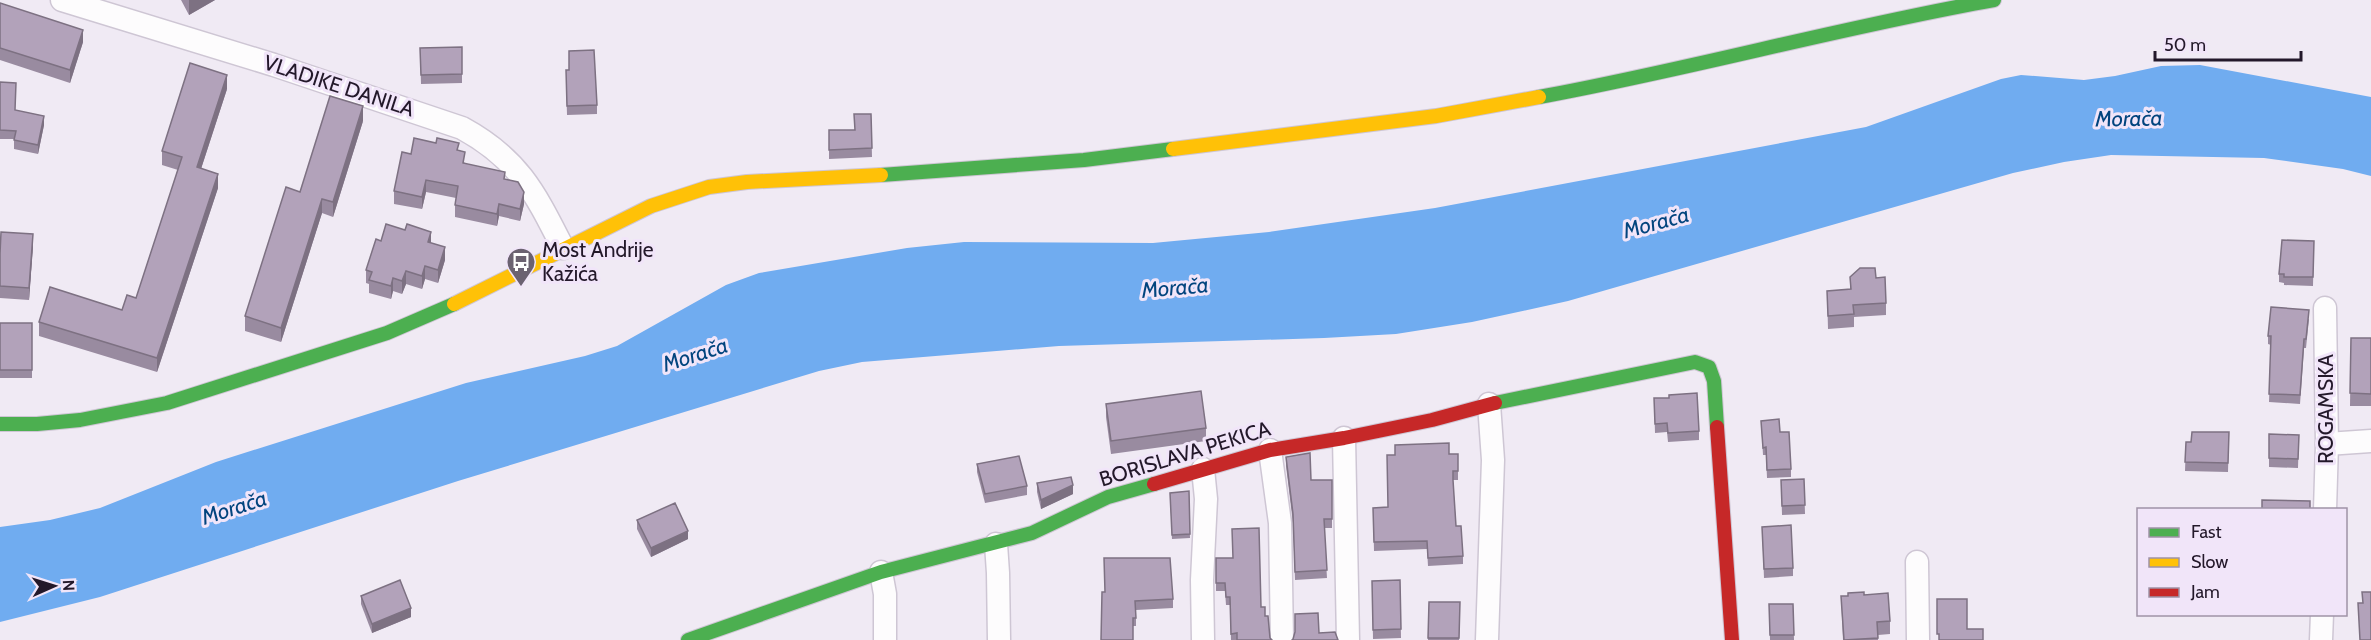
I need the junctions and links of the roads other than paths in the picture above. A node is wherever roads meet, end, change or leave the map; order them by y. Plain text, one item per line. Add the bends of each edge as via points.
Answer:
1 (62, 0) edge
2 (1994, 0) edge
3 (563, 248) junction
4 (2325, 308) dead end
5 (1489, 404) junction
6 (0, 424) edge
7 (1344, 438) junction
8 (2371, 441) edge
9 (2327, 444) junction
10 (1270, 450) junction
11 (1203, 469) junction
12 (2325, 508) edge
13 (996, 544) junction
14 (1917, 562) dead end
15 (881, 572) junction
16 (2322, 616) edge
17 (688, 640) edge
18 (885, 640) edge
19 (999, 640) edge
20 (1203, 640) edge
21 (1282, 640) edge
22 (1348, 640) edge
23 (1487, 640) edge
24 (1732, 640) edge
25 (1918, 640) edge
26 (2321, 640) edge

1 - 3 street, VLADIKE DANILA via 462,128 507,158 526,180
2 - 3 main road via 1584,90 1436,116 1084,160 721,185 663,202
3 - 6 main road via 401,327 212,391 80,420
4 - 9 street, ROGAMSKA
5 - 7 main road, BORISLAVA PEKICA
5 - 23 street via 1493,471
5 - 24 main road, BORISLAVA PEKICA via 1688,363 1709,367 1714,387
7 - 10 main road, BORISLAVA PEKICA
7 - 22 street
8 - 9 street
9 - 12 street, ROGAMSKA
10 - 11 main road, BORISLAVA PEKICA
10 - 21 street via 1280,523
11 - 13 main road, BORISLAVA PEKICA via 1108,497 1032,533
11 - 20 street
13 - 15 main road, BORISLAVA PEKICA
13 - 19 street
14 - 25 street
15 - 17 main road, BORISLAVA PEKICA
15 - 18 street
16 - 26 street

